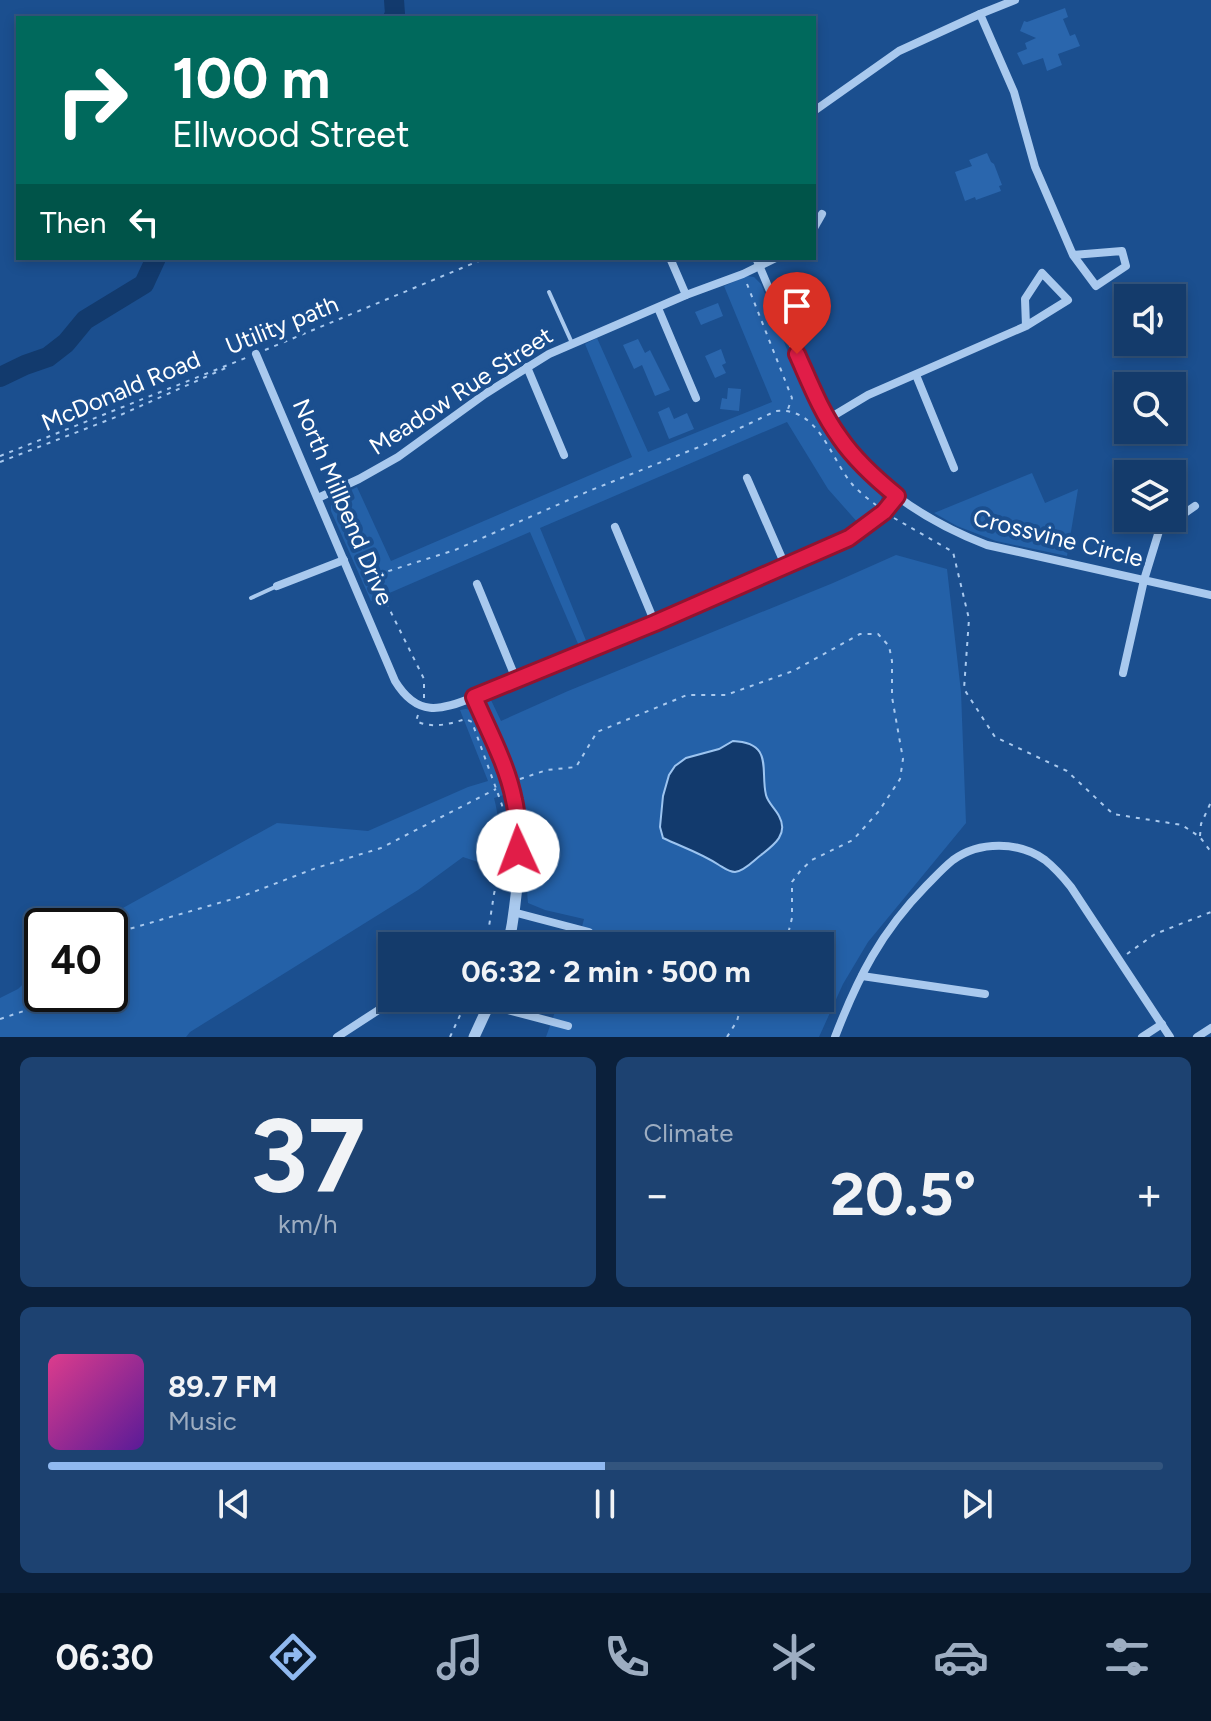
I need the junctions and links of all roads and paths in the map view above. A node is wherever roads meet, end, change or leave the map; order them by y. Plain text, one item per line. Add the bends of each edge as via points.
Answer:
1 (1015, 0) edge
2 (980, 14) junction
3 (816, 110) edge
4 (822, 214) dead end
5 (816, 224) edge
6 (1073, 255) junction
7 (481, 260) edge
8 (671, 260) edge
9 (758, 262) edge
10 (743, 274) junction
11 (549, 292) dead end
12 (686, 295) junction
13 (658, 308) junction
14 (1026, 326) junction
15 (572, 343) junction
16 (256, 354) junction
17 (527, 367) junction
18 (916, 375) junction
19 (696, 398) dead end
20 (788, 410) junction
21 (828, 419) junction
22 (564, 455) dead end
23 (0, 456) edge
24 (0, 462) edge
25 (954, 468) dead end
26 (747, 478) dead end
27 (336, 490) junction
28 (897, 496) junction
29 (318, 498) junction
30 (1195, 506) dead end
31 (884, 512) junction
32 (615, 527) dead end
33 (344, 560) junction
34 (785, 565) junction
35 (373, 576) junction
36 (1144, 580) junction
37 (477, 584) dead end
38 (277, 586) joint
39 (1211, 595) edge
40 (251, 598) dead end
41 (655, 623) junction
42 (1123, 673) dead end
43 (516, 679) junction
44 (474, 697) junction
45 (420, 706) junction
46 (509, 782) junction
47 (496, 789) junction
48 (1211, 802) edge
49 (1200, 837) junction
50 (1211, 852) edge
51 (513, 912) junction
52 (1211, 912) edge
53 (128, 930) edge
54 (488, 932) edge
55 (510, 932) edge
56 (589, 932) dead end
57 (788, 932) edge
58 (1118, 959) junction
59 (862, 976) junction
60 (985, 994) dead end
61 (378, 1010) edge
62 (24, 1011) edge
63 (462, 1012) edge
64 (483, 1012) edge
65 (524, 1012) edge
66 (739, 1012) edge
67 (0, 1019) edge
68 (1162, 1024) junction
69 (568, 1026) dead end
70 (1211, 1028) edge
71 (337, 1037) edge
72 (450, 1037) edge
73 (474, 1037) edge
74 (727, 1037) edge
75 (835, 1037) edge
76 (1142, 1037) edge
77 (1170, 1037) edge
78 (1197, 1037) edge

1 - 2 street
2 - 3 street via 899,51
2 - 6 street
4 - 5 street
6 - 6 street via 1096,286 1126,266 1122,251
7 - 16 path, Utility path
8 - 12 street
9 - 10 street, Meadow Rue Street
9 - 21 street, Crossvine Circle
10 - 12 street, Meadow Rue Street
10 - 20 path via 792,398
11 - 15 lane
12 - 13 street, Meadow Rue Street
13 - 15 street, Meadow Rue Street
13 - 19 street
14 - 14 street via 1025,299 1042,273 1068,300
14 - 18 street
15 - 17 street, Meadow Rue Street
16 - 23 path, Utility path
16 - 24 path, McDonald Road
16 - 29 street, North Millbend Drive
17 - 22 street
17 - 27 street, Meadow Rue Street via 398,457
18 - 21 street
18 - 25 street
20 - 31 path via 816,427 853,485
20 - 35 path via 455,550
21 - 28 street, Crossvine Circle via 852,453
26 - 34 street
27 - 29 street, Meadow Rue Street
27 - 35 path
28 - 31 street
28 - 36 street, Crossvine Circle via 987,545
29 - 33 street, North Millbend Drive
30 - 36 street via 1159,531
31 - 34 street via 849,538
31 - 49 path via 953,552 969,619 964,689 995,737 1067,771 1113,814 1182,825
32 - 41 street
33 - 38 street
33 - 45 street, North Millbend Drive via 395,681 404,696
34 - 41 street
35 - 45 path via 424,679
36 - 39 street, Crossvine Circle
36 - 42 street
37 - 43 street
38 - 40 lane
41 - 43 street
43 - 44 street
44 - 45 street via 448,707
44 - 46 street
45 - 47 path via 416,721 425,725 472,722
46 - 51 street via 518,828
46 - 57 path via 576,767 597,732 687,695 726,695 793,671 860,634 878,634 889,646 892,661 892,697 903,759 900,779 853,840 812,860 792,882
47 - 53 path via 381,848
47 - 54 path via 506,831
48 - 49 path
49 - 50 path
51 - 55 street
51 - 56 street
52 - 58 path via 1155,934
58 - 59 street via 1056,870 1029,851 987,846 954,860 901,913
58 - 68 street
59 - 60 street
59 - 75 street
61 - 71 street
62 - 67 path
63 - 72 path
64 - 73 street
65 - 69 street
66 - 74 path
68 - 76 street
68 - 77 street
70 - 78 street

